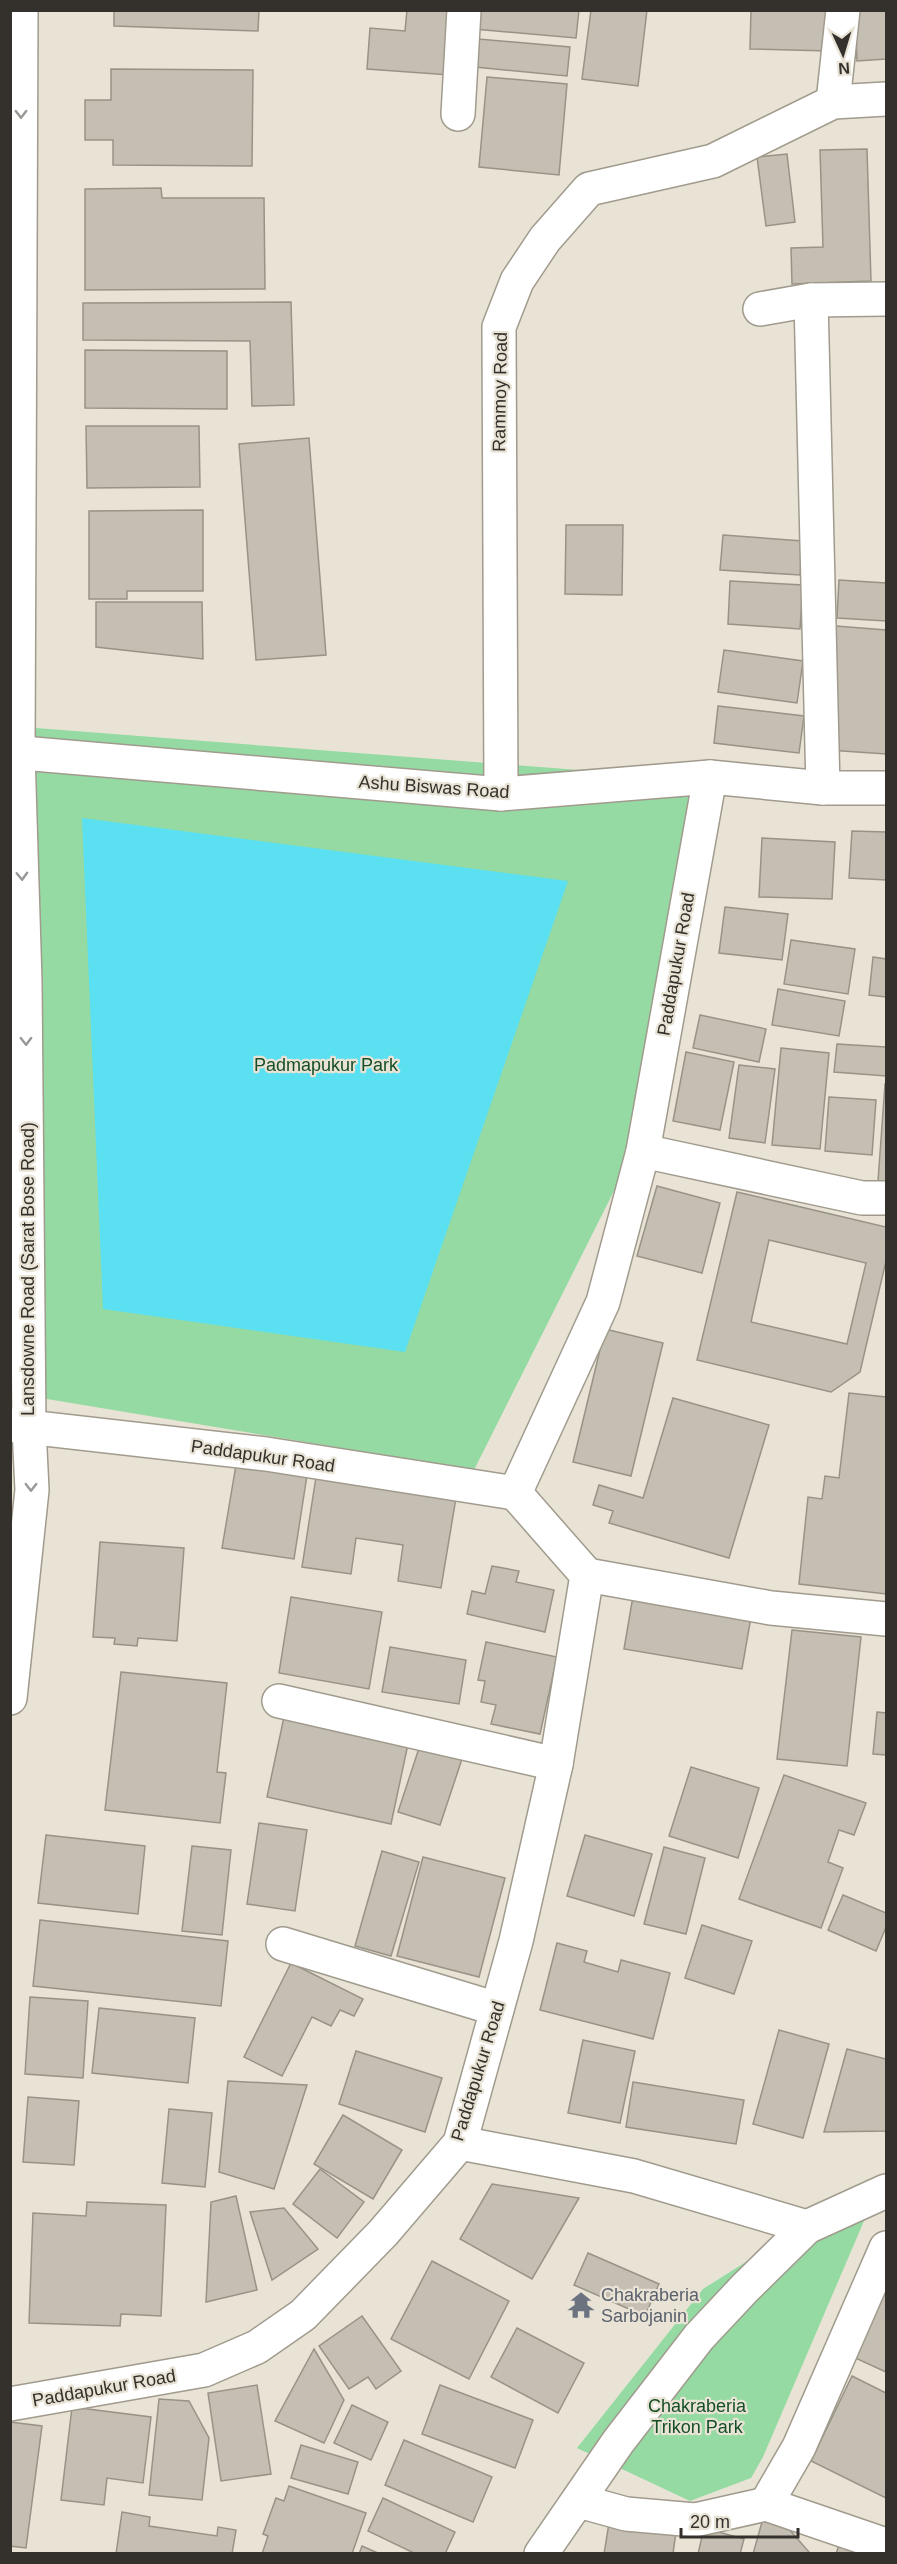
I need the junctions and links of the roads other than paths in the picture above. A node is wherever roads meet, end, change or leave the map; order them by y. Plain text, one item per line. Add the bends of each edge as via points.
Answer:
1 (21, 10) edge
2 (464, 10) edge
3 (843, 10) edge
4 (886, 99) edge
5 (833, 102) junction
6 (458, 114) dead end
7 (886, 299) edge
8 (811, 300) junction
9 (760, 309) dead end
10 (14, 752) edge
11 (710, 777) junction
12 (822, 788) junction
13 (886, 788) edge
14 (501, 794) junction
15 (643, 1151) junction
16 (886, 1198) edge
17 (20, 1426) edge
18 (515, 1493) junction
19 (587, 1575) junction
20 (886, 1619) edge
21 (10, 1698) edge
22 (279, 1701) dead end
23 (556, 1764) junction
24 (283, 1944) dead end
25 (497, 2009) junction
26 (460, 2143) junction
27 (886, 2191) edge
28 (807, 2227) junction
29 (886, 2248) edge
30 (10, 2404) edge
31 (579, 2501) junction
32 (766, 2504) junction
33 (886, 2545) edge
34 (541, 2553) edge

1 -> 10 street, Lansdowne Road (Sarat Bose Road)
2 - 6 street
3 - 5 street
4 - 5 street, Rammoy Road
5 - 14 street, Rammoy Road via 713,161 589,189 546,239 518,281 500,327
7 - 8 street
8 - 9 street
8 - 12 street
10 - 14 street, Ashu Biswas Road
10 -> 17 street, Lansdowne Road (Sarat Bose Road) via 25,982
11 - 12 street, Ashu Biswas Road
11 - 14 street, Ashu Biswas Road
11 - 15 street, Paddapukur Road
12 - 13 street, Ashu Biswas Road
15 - 16 street via 862,1198
15 - 18 street, Paddapukur Road via 603,1302
17 - 18 street, Paddapukur Road via 266,1454
17 -> 21 street, Lansdowne Road (Sarat Bose Road) via 32,1490
18 - 19 street
19 - 20 street via 771,1608
19 - 23 street, Paddapukur Road
22 - 23 street
23 - 25 street, Paddapukur Road
24 - 25 street
25 - 26 street, Paddapukur Road
26 - 28 street via 634,2176
26 - 30 street, Paddapukur Road via 383,2233 303,2315 257,2347 204,2370
27 - 28 street
28 - 31 street via 699,2337 618,2442
29 - 32 street via 799,2447
31 - 32 street via 626,2514 695,2520
31 - 34 street
32 - 33 street

